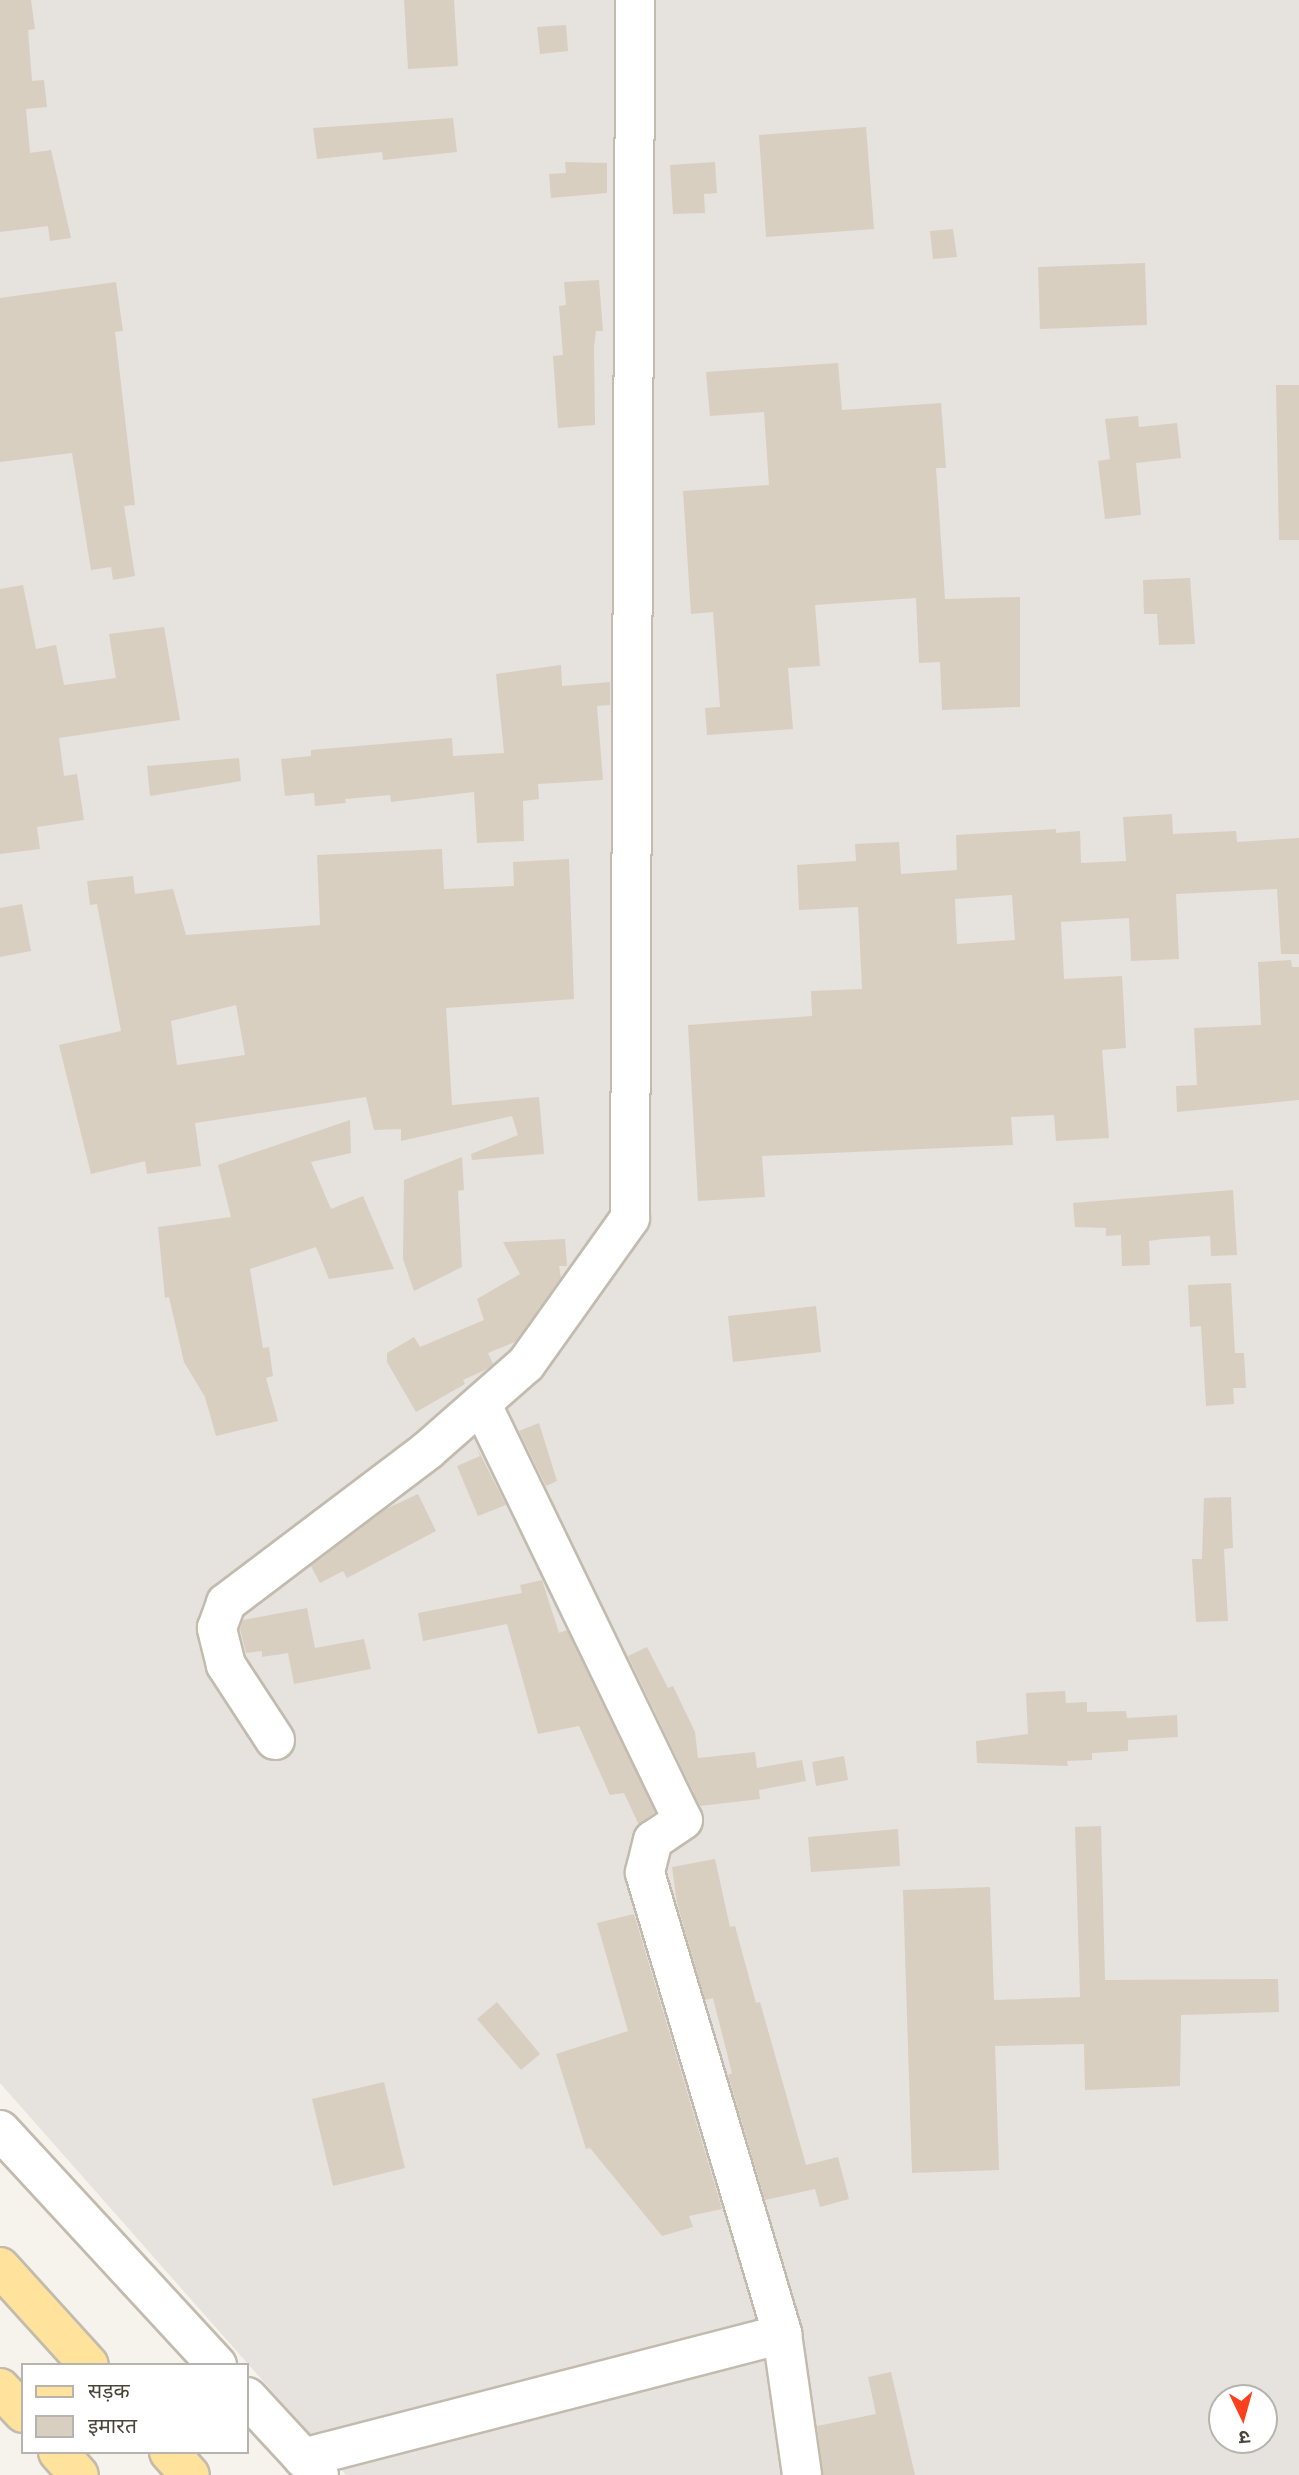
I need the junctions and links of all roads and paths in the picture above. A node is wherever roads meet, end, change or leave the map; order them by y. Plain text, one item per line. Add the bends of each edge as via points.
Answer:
1 (635, 0) edge
2 (482, 1405) junction
3 (275, 1740) dead end
4 (0, 2130) edge
5 (0, 2267) edge
6 (782, 2334) junction
7 (87, 2363) edge
8 (215, 2363) edge
9 (0, 2388) edge
10 (248, 2398) edge
11 (21, 2411) edge
12 (60, 2454) edge
13 (171, 2454) edge
14 (311, 2467) edge
15 (79, 2475) edge
16 (190, 2475) edge
17 (802, 2475) edge

1 - 2 street via 629,1218 526,1364
2 - 3 street via 226,1602 217,1628 226,1665
2 - 6 street via 683,1820 653,1840 645,1873
4 - 8 street
5 - 7 main road
6 - 14 street
6 - 17 street
9 - 11 main road
10 - 14 street
12 - 15 main road
13 - 16 main road

